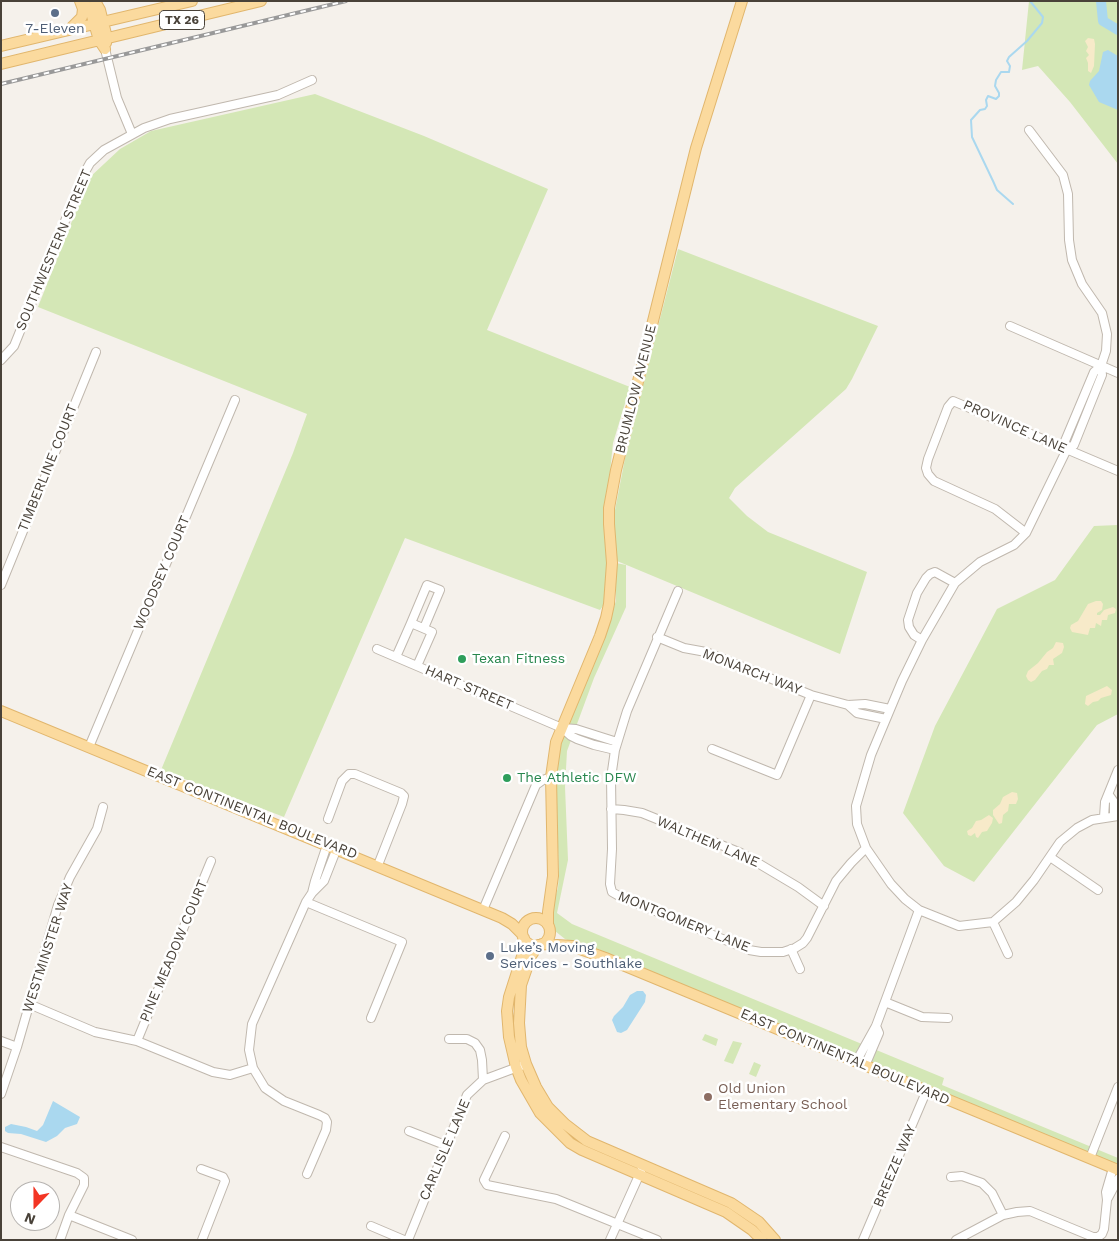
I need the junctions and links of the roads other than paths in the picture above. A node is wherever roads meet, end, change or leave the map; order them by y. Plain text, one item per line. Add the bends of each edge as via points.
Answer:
1 (80, 1) edge
2 (192, 1) edge
3 (261, 1) edge
4 (742, 1) edge
5 (96, 2) edge
6 (130, 16) junction
7 (99, 22) junction
8 (68, 30) junction
9 (104, 42) junction
10 (1, 46) edge
11 (1, 64) edge
12 (312, 80) dead end
13 (1029, 130) dead end
14 (132, 134) junction
15 (1010, 326) dead end
16 (96, 352) dead end
17 (1, 360) edge
18 (1101, 366) junction
19 (1118, 373) edge
20 (235, 400) dead end
21 (1079, 407) junction
22 (1088, 410) junction
23 (1067, 449) junction
24 (1118, 471) edge
25 (1026, 533) junction
26 (955, 583) junction
27 (1, 585) edge
28 (678, 591) dead end
29 (411, 623) junction
30 (424, 628) junction
31 (657, 637) junction
32 (922, 640) junction
33 (377, 649) dead end
34 (396, 658) junction
35 (418, 666) junction
36 (811, 695) junction
37 (848, 706) junction
38 (890, 709) junction
39 (1, 710) edge
40 (886, 719) junction
41 (562, 728) junction
42 (617, 742) junction
43 (89, 747) junction
44 (712, 749) dead end
45 (615, 750) junction
46 (1118, 770) edge
47 (551, 778) junction
48 (1109, 795) junction
49 (103, 807) dead end
50 (611, 810) junction
51 (1116, 815) edge
52 (1104, 817) junction
53 (328, 819) dead end
54 (332, 846) junction
55 (866, 848) junction
56 (1050, 857) junction
57 (212, 861) dead end
58 (378, 865) junction
59 (1098, 890) dead end
60 (551, 892) junction
61 (306, 902) junction
62 (824, 906) junction
63 (483, 910) junction
64 (920, 910) junction
65 (502, 918) junction
66 (531, 919) junction
67 (993, 922) junction
68 (549, 926) junction
69 (523, 936) junction
70 (540, 945) junction
71 (572, 946) junction
72 (791, 949) junction
73 (1008, 954) dead end
74 (800, 969) dead end
75 (885, 1002) junction
76 (29, 1004) junction
77 (371, 1018) dead end
78 (948, 1018) dead end
79 (449, 1039) dead end
80 (1, 1040) edge
81 (137, 1041) junction
82 (17, 1047) junction
83 (861, 1064) junction
84 (521, 1066) junction
85 (252, 1068) junction
86 (483, 1080) junction
87 (1118, 1088) edge
88 (926, 1092) junction
89 (1, 1094) edge
90 (409, 1131) dead end
91 (505, 1136) dead end
92 (445, 1146) junction
93 (1, 1147) edge
94 (1090, 1158) junction
95 (201, 1169) dead end
96 (1115, 1169) edge
97 (641, 1171) junction
98 (307, 1174) dead end
99 (951, 1177) dead end
100 (1118, 1179) edge
101 (1107, 1200) junction
102 (69, 1215) junction
103 (1004, 1215) junction
104 (618, 1224) junction
105 (371, 1226) dead end
106 (60, 1240) edge
107 (132, 1240) edge
108 (202, 1240) edge
109 (406, 1240) edge
110 (610, 1240) edge
111 (657, 1240) edge
112 (762, 1240) edge
113 (775, 1240) edge
114 (863, 1240) edge
115 (956, 1240) edge

1 - 7 main road
1 - 8 main road via 82,17
2 - 6 main road, TX 26
3 - 9 main road, TX 26
4 - 41 main road, BRUMLOW AVENUE via 696,148 616,470 610,508 612,563 606,618
5 - 6 main road via 108,11
5 - 7 main road
6 - 7 main road, TX 26
7 - 8 main road, TX 26
7 - 9 main road
8 - 10 main road, TX 26
9 - 11 main road, TX 26
9 - 14 street via 117,98
12 - 14 street, SOUTHWESTERN STREET via 278,95 170,119
13 - 18 street via 1063,175 1068,194 1072,260 1082,284 1102,313 1107,334
14 - 17 street, SOUTHWESTERN STREET via 104,150 90,163 14,346
15 - 18 street
16 - 27 street, TIMBERLINE COURT
18 - 19 street
18 - 21 street via 1094,372
18 - 22 street via 1102,375
20 - 43 street, WOODSEY COURT
21 - 22 street
21 - 23 street via 1065,442
22 - 23 street via 1074,445
23 - 24 street, PROVINCE LANE
23 - 25 street
23 - 25 street, PROVINCE LANE via 957,402 953,401 948,407 928,458 928,474 934,481 995,508
25 - 26 street via 1014,545 980,562
26 - 32 street
26 - 32 street via 936,572 926,578 917,593 908,620 914,635
28 - 31 street, MONTGOMERY LANE
29 - 30 street
29 - 30 street via 427,585 440,590
29 - 34 street
30 - 35 street via 432,632
31 - 36 street, MONARCH WAY via 684,648 706,652
31 - 42 street, MONTGOMERY LANE
32 - 38 street
33 - 34 street, HART STREET
34 - 35 street, HART STREET
35 - 41 street, HART STREET
36 - 37 street, MONARCH WAY
36 - 44 street via 778,776
37 - 38 street, MONARCH WAY via 865,704
37 - 40 street, MONARCH WAY via 857,713
38 - 40 street
39 - 43 main road, EAST CONTINENTAL BOULEVARD
40 - 55 street via 856,806 857,824
41 - 42 street
41 - 45 street via 576,739
41 - 47 main road, BRUMLOW AVENUE via 556,742
42 - 45 street, MONTGOMERY LANE
43 - 54 main road, EAST CONTINENTAL BOULEVARD
45 - 50 street, MONTGOMERY LANE
46 - 48 street
47 - 60 main road, BRUMLOW AVENUE via 554,853
47 - 63 street via 536,784
48 - 51 street
48 - 52 street
49 - 76 street, WESTMINSTER WAY via 97,829 58,905
50 - 62 street, WALTHEM LANE via 642,813 741,853
50 - 72 street, MONTGOMERY LANE via 610,888 615,894 749,950 774,953
51 - 52 street
52 - 56 street via 1077,828 1060,842
53 - 58 street via 342,780 349,774 401,793 404,796 402,804
54 - 58 main road, EAST CONTINENTAL BOULEVARD
54 - 61 street
55 - 62 street via 836,881
55 - 64 street via 904,899
56 - 59 street
56 - 67 street via 1016,902
57 - 81 street, PINE MEADOW COURT
58 - 63 main road, EAST CONTINENTAL BOULEVARD
60 - 66 main road, BRUMLOW AVENUE via 541,910
60 - 68 main road, BRUMLOW AVENUE
61 - 77 street via 402,942
61 - 85 street via 252,1024 249,1050
62 - 72 street via 807,938
63 - 65 main road, EAST CONTINENTAL BOULEVARD
64 - 67 street via 959,926
64 - 75 street
65 - 66 main road, EAST CONTINENTAL BOULEVARD
65 - 69 main road, EAST CONTINENTAL BOULEVARD
66 - 68 main road via 541,919
66 - 69 main road via 523,926
67 - 73 street
68 - 70 main road via 548,938
68 - 71 main road, EAST CONTINENTAL BOULEVARD
69 - 70 main road via 530,944
69 - 84 main road via 524,950 507,1011 509,1037
70 - 71 main road, EAST CONTINENTAL BOULEVARD
70 - 84 main road via 524,973 520,999
71 - 83 main road, EAST CONTINENTAL BOULEVARD
72 - 74 street
75 - 78 street via 922,1017
75 - 83 street via 876,1026 879,1033
76 - 81 street via 94,1032
76 - 82 street, WESTMINSTER WAY
79 - 86 street via 466,1039 475,1043 480,1050
80 - 82 street
81 - 85 street via 222,1075 238,1074
82 - 89 street, WESTMINSTER WAY
83 - 88 main road, EAST CONTINENTAL BOULEVARD
84 - 86 street, CARLISLE LANE
84 - 97 main road via 548,1107 576,1134
85 - 98 street via 270,1092 325,1118 326,1130
86 - 92 street, CARLISLE LANE via 467,1096
87 - 94 street
88 - 94 main road, EAST CONTINENTAL BOULEVARD
88 - 114 street, BREEZE WAY
90 - 92 street
91 - 104 street via 484,1180 487,1185 556,1199
92 - 109 street, CARLISLE LANE
93 - 102 street via 84,1178
94 - 96 main road, EAST CONTINENTAL BOULEVARD
95 - 108 street via 226,1181
96 - 101 street via 1106,1192
97 - 104 street
97 - 112 main road via 726,1212
97 - 113 main road via 731,1203 759,1222
99 - 103 street via 962,1176 982,1183 992,1193
100 - 101 street
101 - 103 street via 1104,1229 1098,1237 1030,1211
102 - 106 street
102 - 107 street
103 - 115 street
104 - 110 street
104 - 111 street
105 - 109 street

